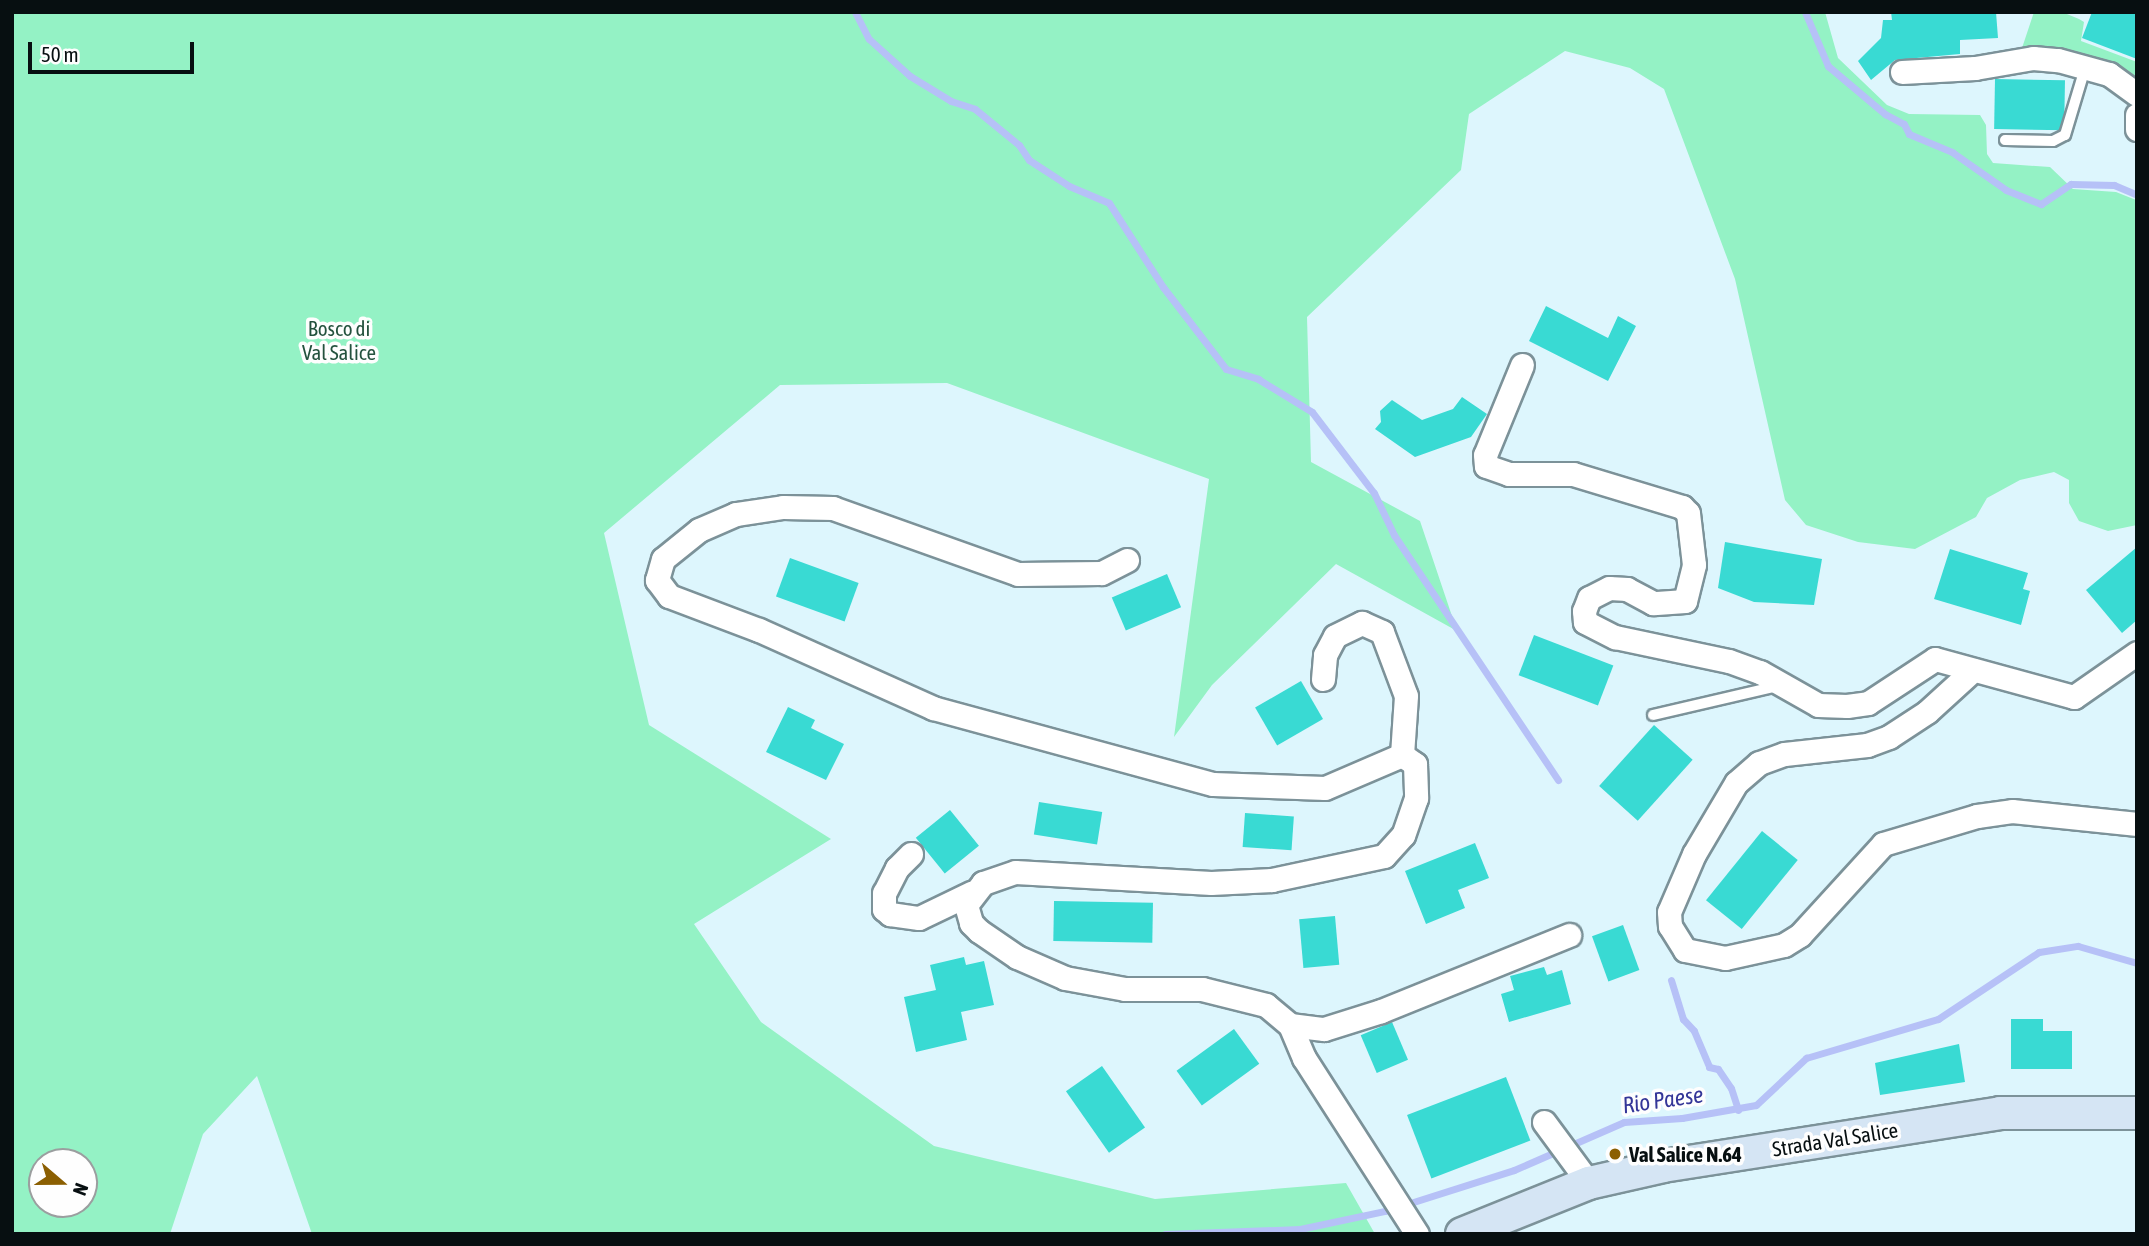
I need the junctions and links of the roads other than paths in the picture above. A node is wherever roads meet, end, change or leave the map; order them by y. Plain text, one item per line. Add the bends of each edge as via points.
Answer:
1 (2087, 65) junction
2 (1902, 72) dead end
3 (2137, 94) edge
4 (2137, 115) edge
5 (2137, 129) edge
6 (2005, 140) dead end
7 (1522, 365) dead end
8 (1127, 559) dead end
9 (2137, 653) edge
10 (1973, 670) junction
11 (1323, 679) dead end
12 (1778, 687) junction
13 (1653, 715) dead end
14 (1402, 755) junction
15 (2137, 824) edge
16 (911, 855) dead end
17 (971, 893) junction
18 (1569, 935) dead end
19 (1290, 1025) junction
20 (2137, 1113) edge
21 (1556, 1137) dead end
22 (1589, 1183) junction
23 (1418, 1234) edge
24 (1462, 1234) edge

1 - 2 street via 2034,58 1975,68
1 - 3 street
1 - 6 lane via 2065,135 2053,141
4 - 5 street
7 - 12 street via 1485,454 1486,466 1509,474 1573,474 1682,506 1688,513 1694,565 1685,601 1653,603 1627,589 1609,588 1589,598 1585,622 1638,644 1729,662 1760,673
8 - 14 street via 1101,573 1018,574 833,508 783,507 736,514 699,530 663,559 657,580 669,596 759,630 933,708 1213,784 1325,788
9 - 10 street via 2074,697
10 - 12 street via 1935,659 1868,703 1847,706 1818,705
10 - 15 street via 1927,712 1889,737 1867,745 1784,754 1759,763 1736,783 1679,884 1669,912 1676,941 1685,950 1716,957 1784,945 1800,935 1883,844 1977,816 2012,811
11 - 14 street via 1325,655 1335,636 1362,623 1382,632 1405,695
12 - 13 lane
14 - 17 street via 1415,765 1416,798 1403,835 1384,856 1272,880 1211,883 1015,872 993,878
16 - 17 street via 897,868 884,893 884,909 890,914 919,918
17 - 19 street via 967,914 979,931 1017,957 1065,978 1125,989 1227,993 1266,1005
18 - 19 street via 1381,1011 1324,1029
19 - 23 street via 1304,1058
20 - 22 street, Strada Val Salice via 2000,1113 1663,1166
21 - 22 street
22 - 24 street, Strada Val Salice

